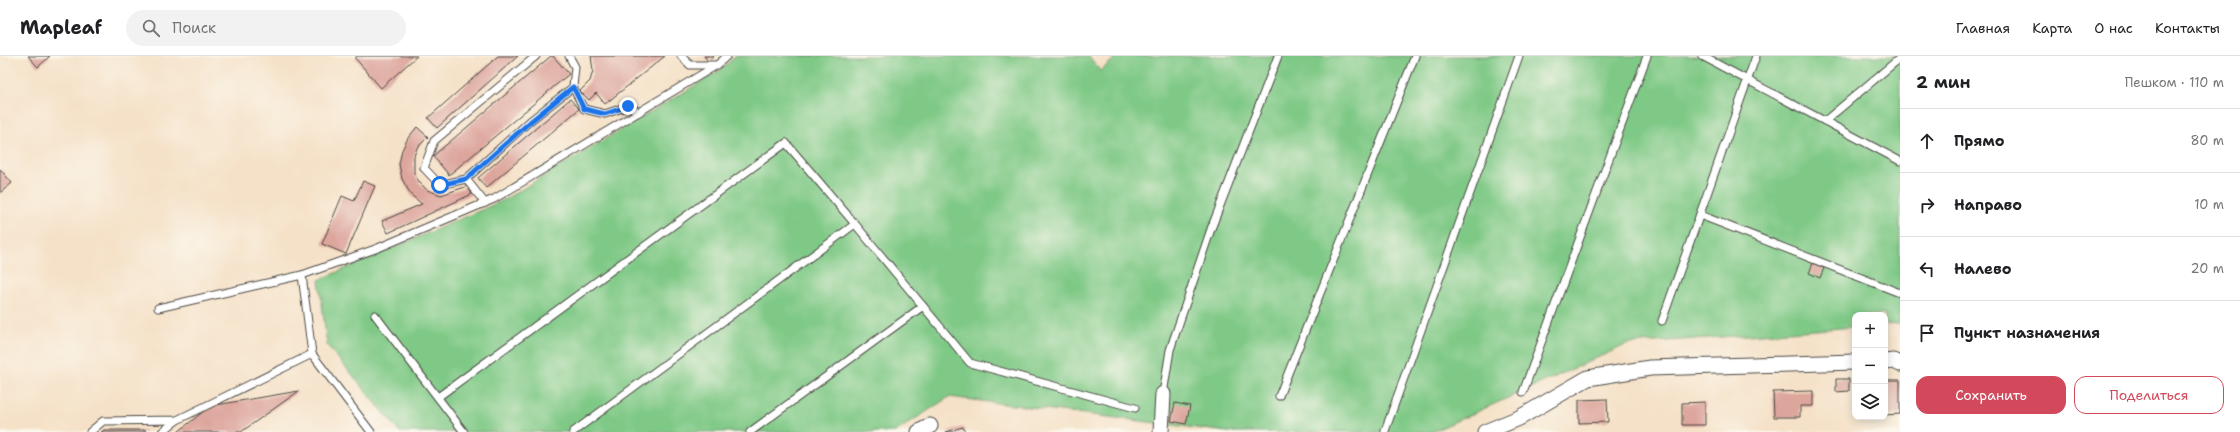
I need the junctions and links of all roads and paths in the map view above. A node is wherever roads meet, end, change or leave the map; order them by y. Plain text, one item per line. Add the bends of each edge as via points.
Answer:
1 (536, 56) edge
2 (569, 56) edge
3 (682, 56) edge
4 (727, 56) edge
5 (1278, 56) edge
6 (1415, 56) edge
7 (1519, 56) edge
8 (1647, 56) edge
9 (1702, 56) edge
10 (1756, 56) edge
11 (1900, 58) edge
12 (717, 65) junction
13 (1747, 80) junction
14 (573, 87) junction
15 (639, 112) junction
16 (1825, 121) junction
17 (1900, 160) edge
18 (466, 179) junction
19 (485, 203) junction
20 (1700, 215) junction
21 (855, 224) junction
22 (302, 275) junction
23 (1900, 293) edge
24 (923, 306) junction
25 (158, 308) dead end
26 (375, 315) dead end
27 (1662, 321) dead end
28 (312, 354) junction
29 (1852, 362) edge
30 (1888, 362) edge
31 (1900, 364) edge
32 (1522, 392) dead end
33 (1163, 394) joint
34 (1279, 396) dead end
35 (438, 397) junction
36 (1135, 408) dead end
37 (177, 420) junction
38 (1519, 425) edge
39 (90, 432) edge
40 (162, 432) edge
41 (371, 432) edge
42 (464, 432) edge
43 (573, 432) edge
44 (750, 432) edge
45 (1161, 432) edge
46 (1385, 432) edge
47 (1485, 432) edge

1 - 18 lane via 434,141 424,168 440,185
2 - 14 lane via 575,67
3 - 12 lane via 690,65
4 - 12 lane
5 - 33 lane via 1211,229 1170,350
6 - 34 lane
7 - 46 lane
8 - 32 lane
9 - 13 lane
10 - 13 lane
11 - 16 lane
12 - 15 lane
13 - 16 lane
13 - 20 lane
14 - 15 lane via 584,109 605,114 628,106
14 - 18 lane
15 - 19 lane
16 - 17 lane
18 - 19 lane
19 - 22 lane via 378,248
20 - 23 lane
20 - 27 lane
21 - 24 lane
21 - 35 lane via 786,143
21 - 43 lane
22 - 25 lane
22 - 28 lane
24 - 36 lane via 970,363
24 - 44 lane
26 - 35 lane
28 - 37 lane
28 - 41 lane
29 - 38 street via 1650,368 1588,378
30 - 31 street
33 - 45 street
35 - 42 lane
37 - 39 lane via 103,421
37 - 40 lane
38 - 47 street

